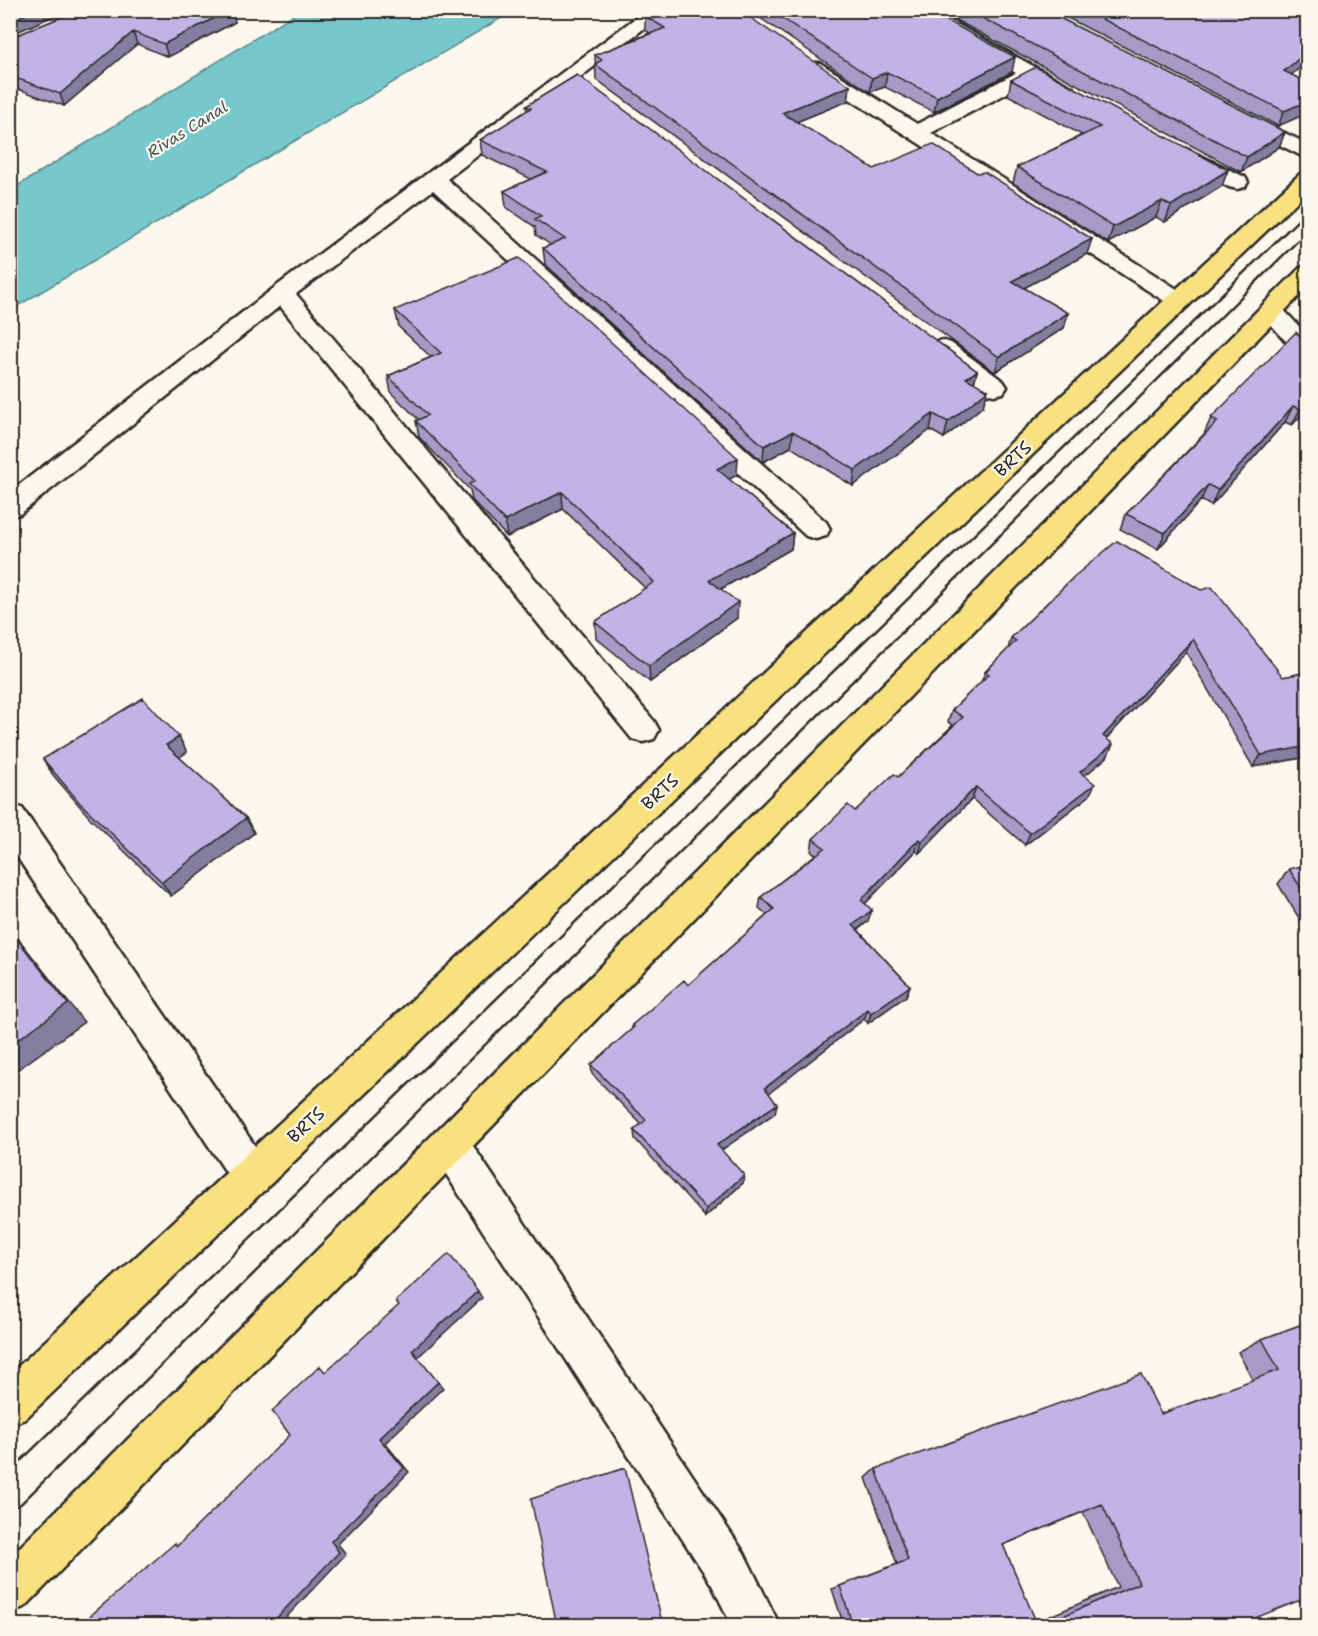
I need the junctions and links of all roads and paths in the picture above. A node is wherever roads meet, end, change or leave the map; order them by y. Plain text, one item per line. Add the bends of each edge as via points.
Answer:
1 (659, 10) edge
2 (916, 10) edge
3 (793, 54) edge
4 (1030, 73) junction
5 (574, 75) junction
6 (593, 89) edge
7 (1079, 99) edge
8 (1222, 109) edge
9 (917, 132) junction
10 (1174, 149) edge
11 (1308, 153) edge
12 (1308, 179) edge
13 (435, 180) junction
14 (1237, 182) dead end
15 (1308, 220) edge
16 (1308, 273) edge
17 (282, 293) junction
18 (1180, 301) junction
19 (1271, 311) junction
20 (927, 337) edge
21 (1308, 351) edge
22 (994, 387) dead end
23 (10, 507) edge
24 (816, 529) dead end
25 (643, 730) dead end
26 (10, 818) edge
27 (449, 1144) junction
28 (252, 1176) junction
29 (10, 1404) edge
30 (10, 1492) edge
31 (10, 1590) edge
32 (757, 1626) edge

1 - 5 street
2 - 4 street
3 - 9 street
4 - 7 street
4 - 9 street
5 - 6 street
5 - 13 street
8 - 11 street
9 - 18 street
10 - 14 street
12 - 18 main road, BRTS
13 - 17 street
13 - 24 street
15 - 30 lane
16 - 19 main road
17 - 23 street
17 - 25 street
18 - 28 main road, BRTS
19 - 21 street
19 - 27 main road
20 - 22 street
26 - 28 street
27 - 31 main road
27 - 32 street via 728,1569
28 - 29 main road, BRTS

